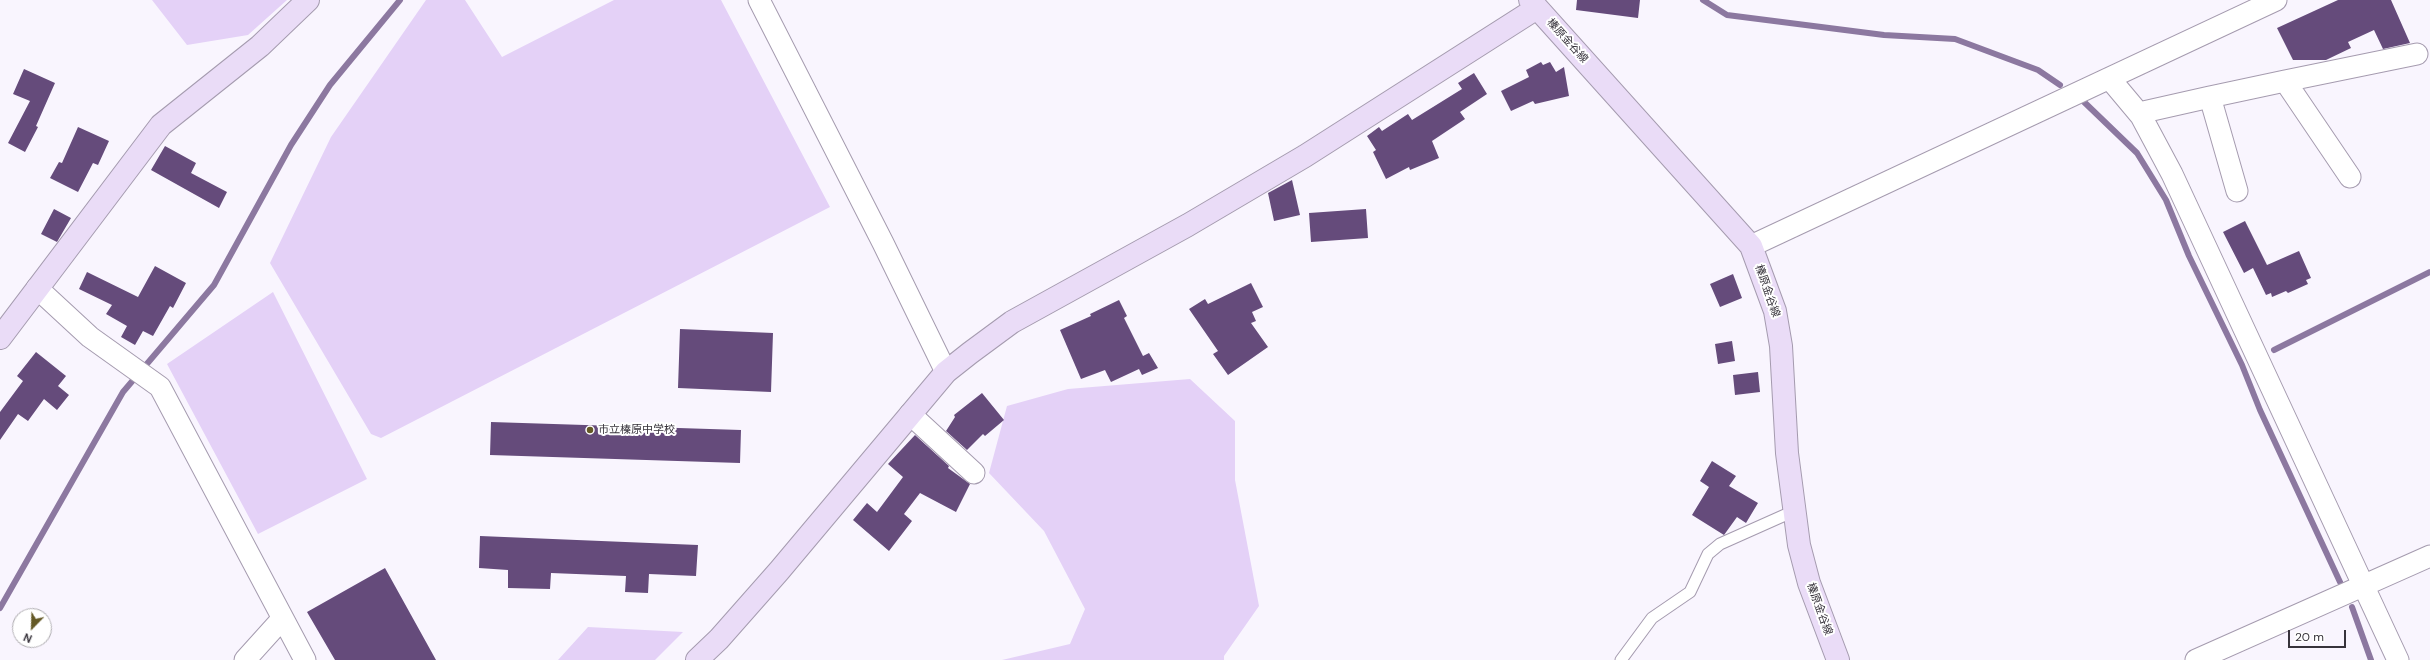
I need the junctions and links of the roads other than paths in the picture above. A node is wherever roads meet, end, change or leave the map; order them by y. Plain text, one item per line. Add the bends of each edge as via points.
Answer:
1 (308, 0) edge
2 (759, 0) edge
3 (2276, 0) edge
4 (1534, 4) edge
5 (2417, 54) dead end
6 (2110, 79) junction
7 (2285, 81) junction
8 (2210, 97) junction
9 (2139, 113) junction
10 (2350, 177) dead end
11 (2237, 192) dead end
12 (1751, 246) junction
13 (37, 288) junction
14 (0, 338) edge
15 (946, 372) junction
16 (910, 414) junction
17 (974, 472) dead end
18 (1794, 511) junction
19 (2430, 556) edge
20 (2365, 586) junction
21 (282, 619) junction
22 (245, 660) edge
23 (305, 660) edge
24 (697, 660) edge
25 (1621, 660) edge
26 (1838, 660) edge
27 (2196, 660) edge
28 (2398, 660) edge

1 - 13 street via 260,46 161,125
2 - 15 street via 880,236
3 - 6 street
4 - 12 street, 榛原金谷線
4 - 15 street via 1298,160 1188,225 1012,322
5 - 7 street
6 - 9 street
6 - 12 street
7 - 8 street
7 - 10 street
8 - 9 street
8 - 11 street
9 - 20 street via 2175,181
12 - 18 street, 榛原金谷線 via 1776,311
13 - 14 street
13 - 21 street via 90,338 160,388
15 - 16 street
16 - 17 street
16 - 24 street via 774,577
18 - 25 lane via 1720,544 1708,554 1690,592 1652,618
18 - 26 street, 榛原金谷線 via 1798,545 1809,583
19 - 20 street
20 - 27 street
20 - 28 street
21 - 22 street
21 - 23 street

